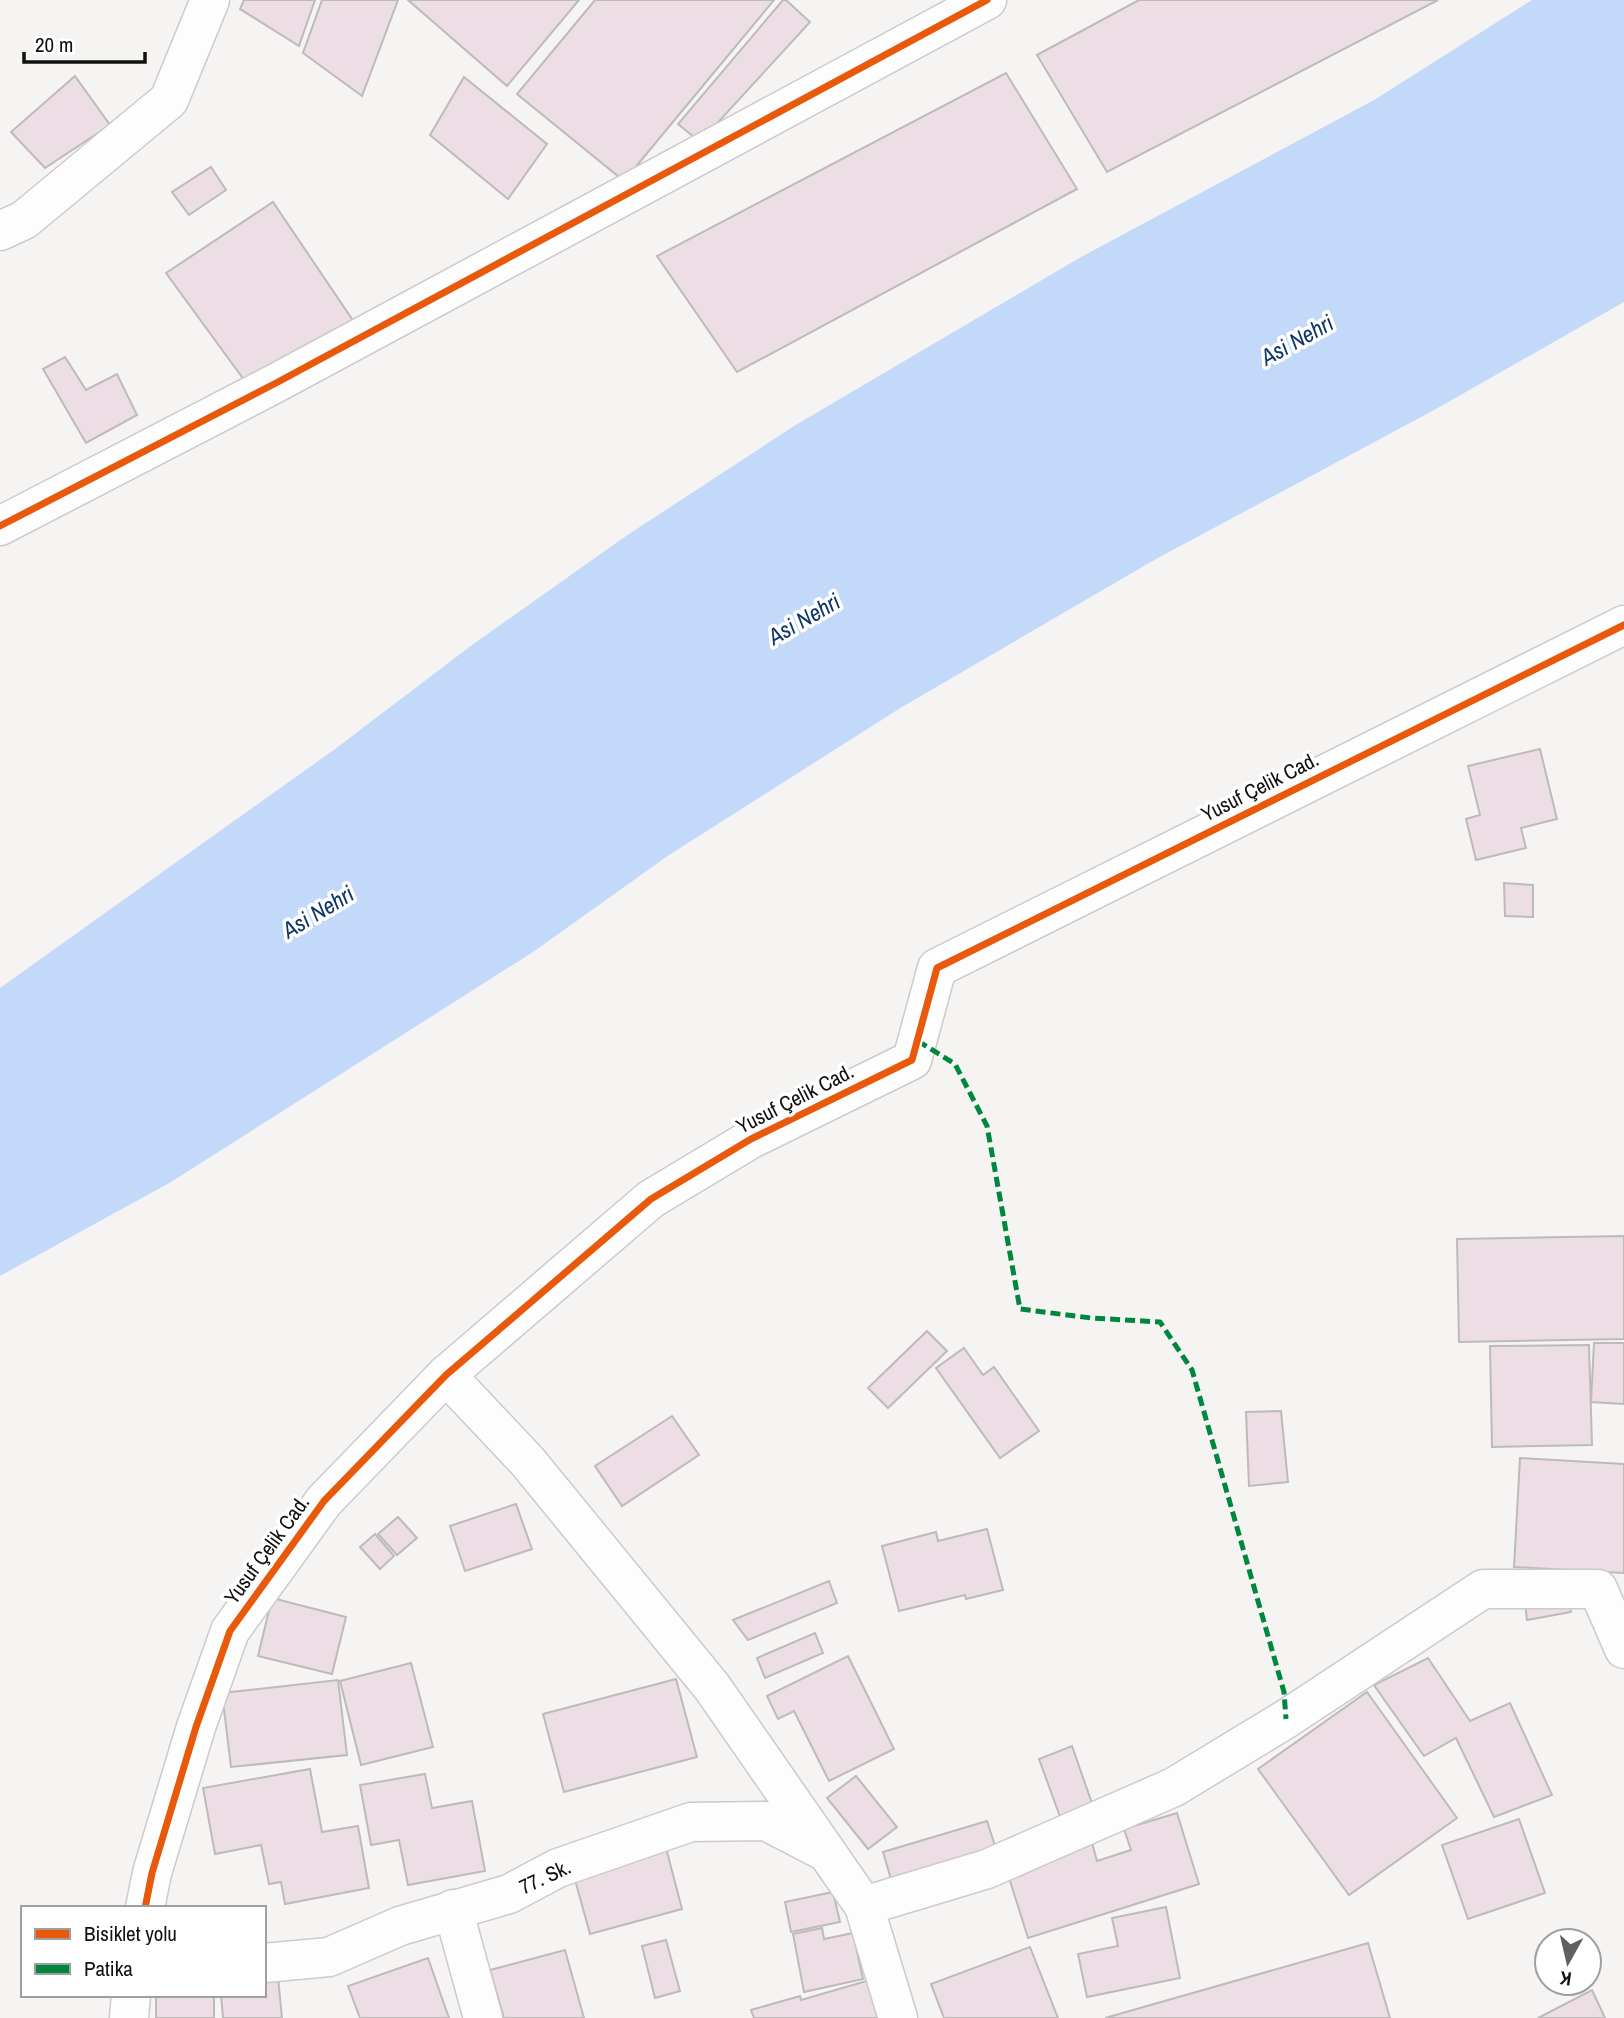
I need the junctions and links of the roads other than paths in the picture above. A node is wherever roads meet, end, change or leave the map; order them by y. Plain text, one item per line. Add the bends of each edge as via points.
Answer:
1 (210, 0) edge
2 (987, 0) edge
3 (0, 231) edge
4 (0, 526) edge
5 (1624, 625) edge
6 (446, 1375) junction
7 (1624, 1649) edge
8 (824, 1851) junction
9 (145, 1906) edge
10 (864, 1906) junction
11 (453, 1909) junction
12 (266, 1963) edge
13 (131, 1997) edge
14 (129, 2018) edge
15 (483, 2018) edge
16 (898, 2018) edge

1 - 3 street via 169,100 24,220
2 - 4 street via 276,383
5 - 6 street, Yusuf Çelik Cad. via 937,968 912,1060 751,1139 651,1199
6 - 8 street via 528,1462 712,1687
6 - 9 street, Yusuf Çelik Cad. via 324,1501 230,1631 196,1727
7 - 10 street via 1598,1589 1483,1589 1174,1787 987,1869
8 - 10 street
8 - 11 street, 77. Sk. via 766,1821 691,1822 558,1868 509,1894
10 - 16 street
11 - 12 street, 77. Sk. via 329,1957
11 - 15 street
13 - 14 street

